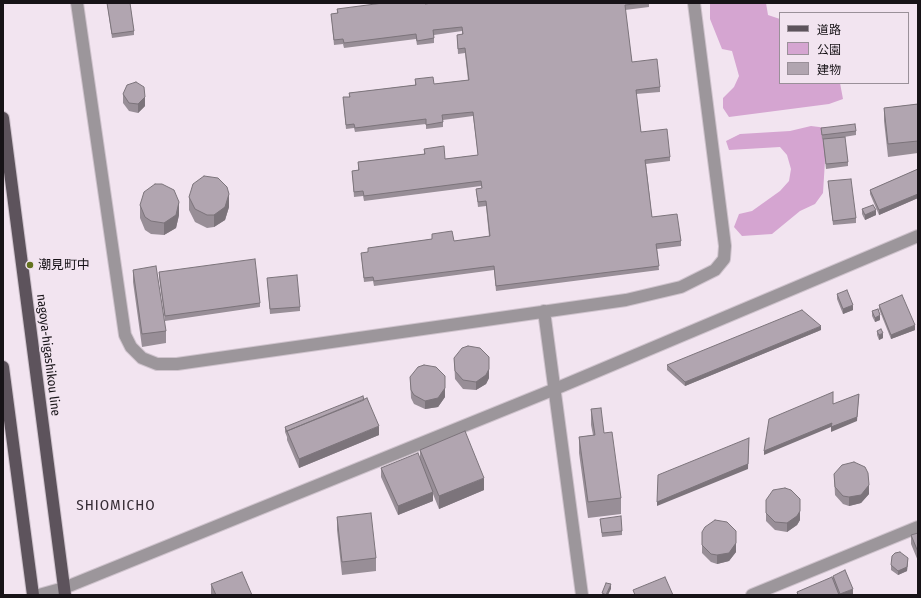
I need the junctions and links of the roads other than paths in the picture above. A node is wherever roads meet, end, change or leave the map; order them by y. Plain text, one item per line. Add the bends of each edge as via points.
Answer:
1 (77, 3) edge
2 (694, 3) edge
3 (3, 118) edge
4 (918, 236) edge
5 (544, 311) junction
6 (3, 367) edge
7 (555, 389) junction
8 (918, 527) edge
9 (65, 592) edge
10 (33, 595) edge
11 (39, 595) edge
12 (582, 595) edge
13 (752, 595) edge

1 - 5 street via 125,335 131,347 142,358 157,364 177,364
2 - 5 street via 725,246 724,259 715,270 681,288 626,300
3 - 9 main road, nagoya-higashikou line
4 - 7 street
5 - 7 street
6 - 10 main road
7 - 9 street
7 - 12 street
8 - 13 street
9 - 11 street

